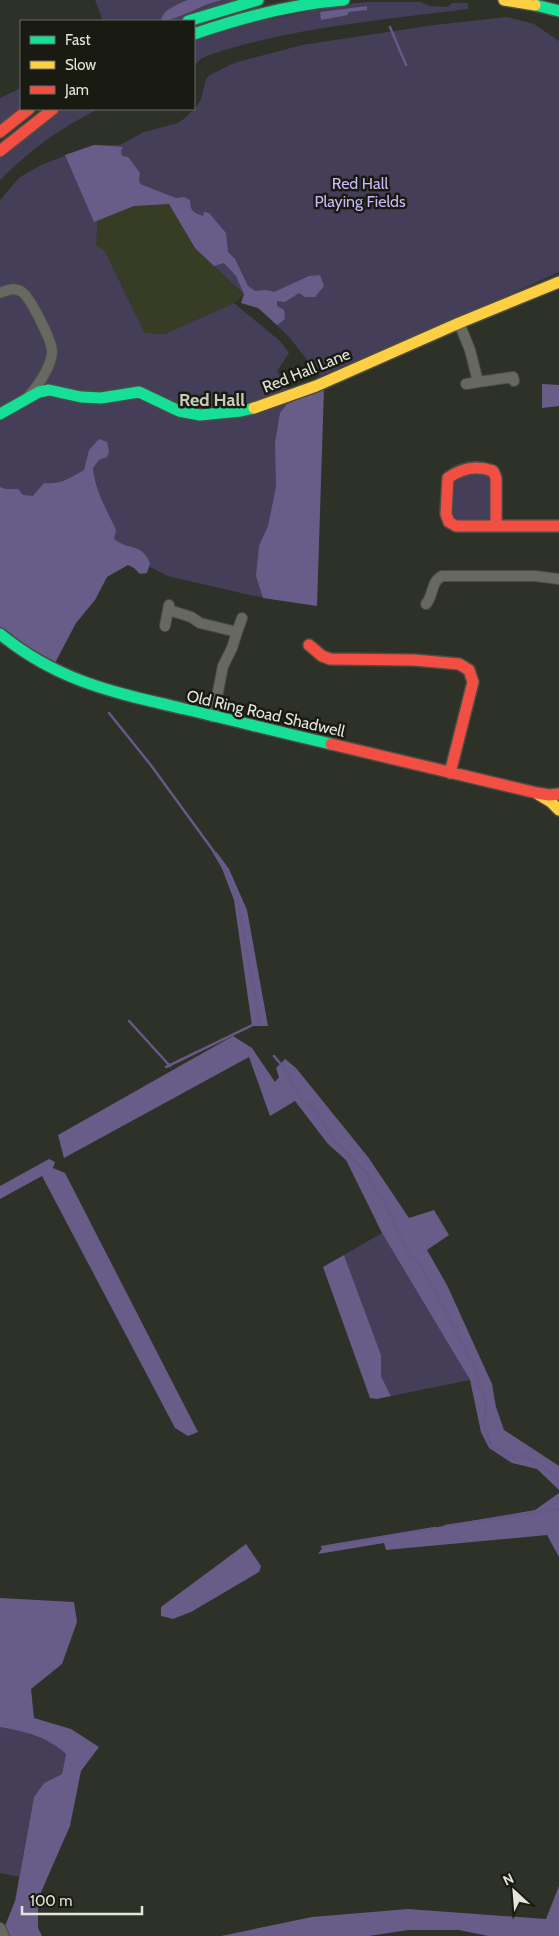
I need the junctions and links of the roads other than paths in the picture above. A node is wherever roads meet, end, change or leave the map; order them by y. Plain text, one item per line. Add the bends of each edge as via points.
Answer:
1 (258, 0) edge
2 (344, 0) edge
3 (504, 0) edge
4 (532, 2) edge
5 (559, 11) edge
6 (191, 20) edge
7 (195, 34) edge
8 (28, 110) edge
9 (51, 110) edge
10 (0, 132) edge
11 (0, 151) edge
12 (559, 282) edge
13 (0, 293) edge
14 (459, 323) junction
15 (514, 381) dead end
16 (478, 382) junction
17 (466, 384) dead end
18 (24, 400) junction
19 (0, 414) edge
20 (496, 526) junction
21 (559, 526) edge
22 (559, 579) edge
23 (426, 604) dead end
24 (242, 618) dead end
25 (165, 626) dead end
26 (237, 632) junction
27 (0, 634) edge
28 (309, 645) dead end
29 (213, 717) junction
30 (450, 773) junction
31 (537, 793) junction
32 (559, 794) edge
33 (559, 810) edge
34 (0, 1928) edge
35 (4, 1936) edge

1 - 6 main road
2 - 7 main road via 286,8
3 - 4 main road
4 - 5 main road
8 - 10 main road
9 - 11 main road
12 - 14 main road, Red Hall Lane
13 - 18 street via 16,289 28,296 52,350 44,373
14 - 16 street
14 - 18 main road, Red Hall Lane via 316,386 241,411 200,415 179,411 139,392 101,398 50,390
15 - 16 street via 513,377
16 - 17 street
18 - 19 main road, Red Hall Lane
20 - 20 main road via 456,526 449,522 446,514 447,482 451,475 482,467 493,471 496,478
20 - 21 main road
22 - 23 street via 442,576 434,582
24 - 26 street
25 - 26 street via 169,608 200,623
26 - 29 street via 224,666
27 - 29 main road, Old Ring Road Shadwell via 29,657 83,683
28 - 30 main road via 330,659 444,662 459,664 469,670 473,682
29 - 30 main road, Old Ring Road Shadwell
30 - 31 main road, Old Ring Road Shadwell
31 - 32 main road, Old Ring Road Shadwell
31 - 33 main road, Old Ring Road Shadwell
34 - 35 street

